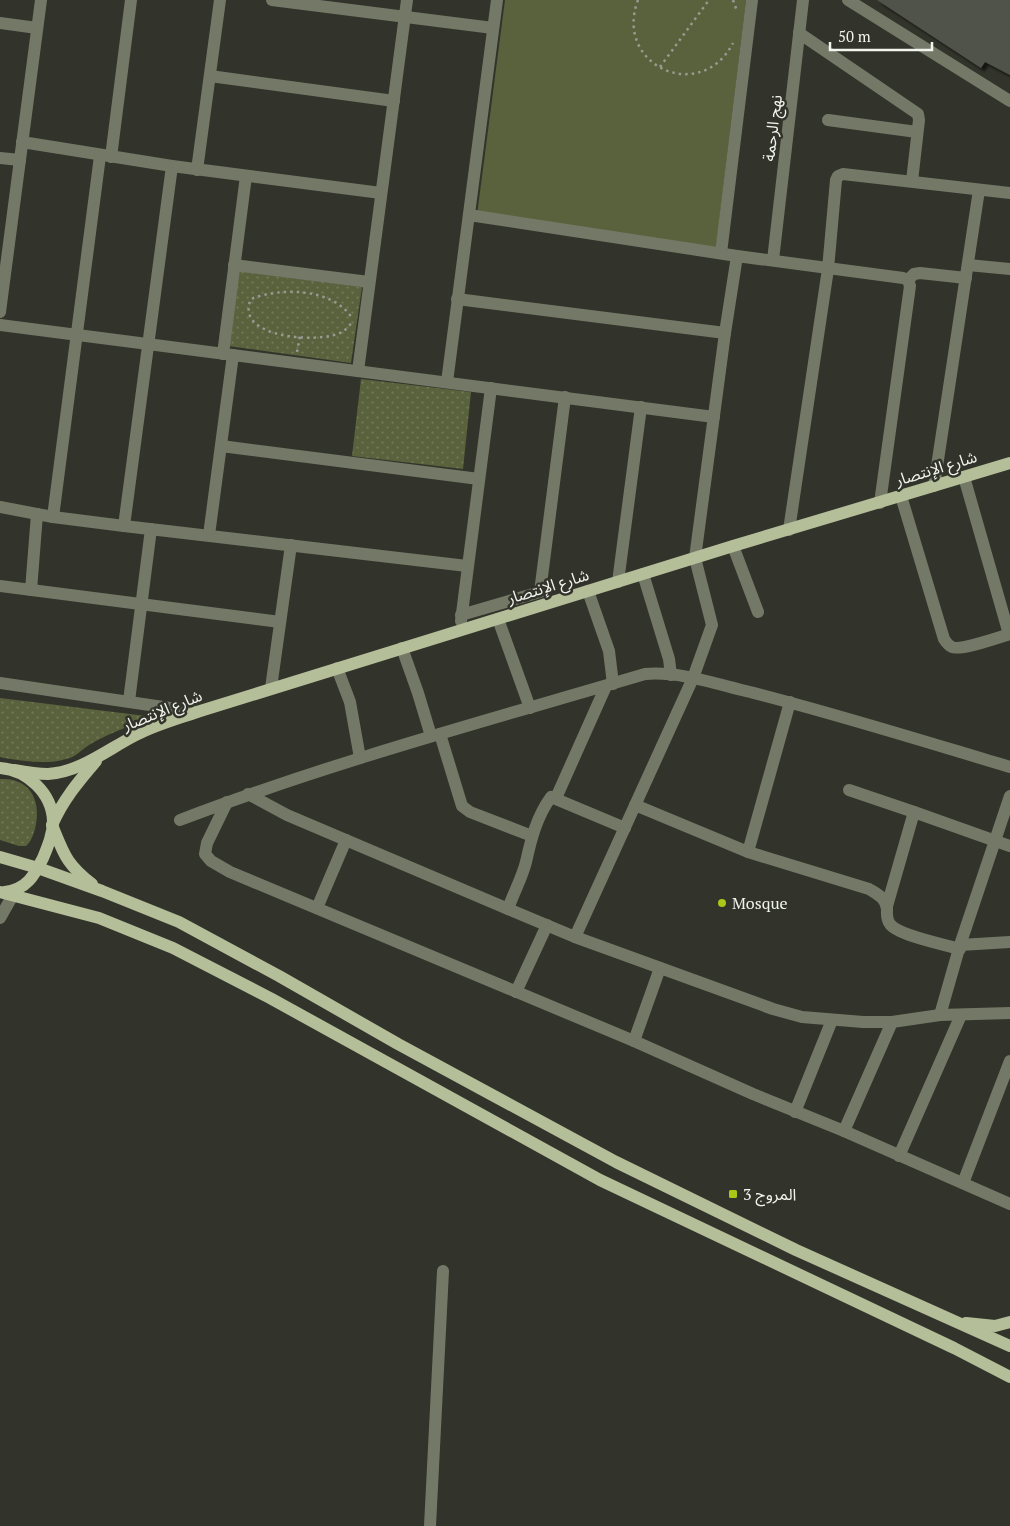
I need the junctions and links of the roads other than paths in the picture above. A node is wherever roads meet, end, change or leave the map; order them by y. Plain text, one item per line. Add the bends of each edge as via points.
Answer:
1 (41, 0) edge
2 (131, 0) edge
3 (220, 0) edge
4 (272, 0) edge
5 (407, 0) edge
6 (497, 0) edge
7 (752, 0) edge
8 (803, 0) edge
9 (848, 0) edge
10 (405, 17) junction
11 (0, 23) edge
12 (37, 28) junction
13 (493, 28) junction
14 (799, 33) junction
15 (210, 76) junction
16 (394, 101) junction
17 (1010, 101) edge
18 (828, 120) dead end
19 (918, 132) junction
20 (22, 142) junction
21 (106, 156) junction
22 (0, 158) edge
23 (20, 160) junction
24 (172, 166) junction
25 (197, 170) junction
26 (246, 176) junction
27 (912, 181) junction
28 (978, 190) junction
29 (381, 193) junction
30 (1010, 193) edge
31 (469, 215) junction
32 (720, 253) junction
33 (737, 256) junction
34 (773, 260) junction
35 (234, 265) junction
36 (968, 265) junction
37 (828, 269) junction
38 (1010, 270) edge
39 (966, 278) junction
40 (908, 280) junction
41 (2, 281) edge
42 (369, 282) junction
43 (458, 299) junction
44 (0, 312) edge
45 (0, 325) edge
46 (725, 333) junction
47 (77, 335) junction
48 (148, 344) junction
49 (228, 354) junction
50 (358, 371) junction
51 (447, 382) junction
52 (491, 388) junction
53 (565, 398) junction
54 (641, 407) junction
55 (714, 417) junction
56 (221, 446) junction
57 (1010, 463) edge
58 (964, 477) junction
59 (479, 479) junction
60 (934, 486) junction
61 (901, 496) junction
62 (880, 502) junction
63 (0, 507) edge
64 (37, 514) junction
65 (53, 517) junction
66 (124, 526) junction
67 (151, 530) junction
68 (789, 530) junction
69 (209, 535) junction
70 (291, 545) junction
71 (733, 546) junction
72 (695, 558) junction
73 (467, 566) junction
74 (643, 574) junction
75 (618, 582) junction
76 (0, 586) edge
77 (31, 590) junction
78 (588, 591) junction
79 (141, 604) junction
80 (758, 612) dead end
81 (462, 615) junction
82 (498, 619) junction
83 (280, 622) junction
84 (459, 631) junction
85 (1009, 634) edge
86 (402, 648) junction
87 (337, 668) junction
88 (671, 674) junction
89 (693, 678) junction
90 (0, 683) edge
91 (610, 685) junction
92 (271, 688) junction
93 (129, 701) junction
94 (790, 702) junction
95 (530, 708) junction
96 (197, 712) junction
97 (435, 735) junction
98 (102, 755) junction
99 (360, 758) junction
100 (1010, 766) edge
101 (4, 768) edge
102 (850, 790) dead end
103 (248, 794) junction
104 (1010, 796) edge
105 (556, 798) junction
106 (227, 802) junction
107 (635, 805) junction
108 (914, 812) junction
109 (180, 820) dead end
110 (52, 825) junction
111 (625, 828) junction
112 (532, 836) junction
113 (346, 840) junction
114 (994, 842) junction
115 (1010, 846) edge
116 (748, 852) junction
117 (0, 857) edge
118 (38, 868) junction
119 (0, 891) edge
120 (102, 891) junction
121 (13, 895) junction
122 (887, 906) junction
123 (316, 908) junction
124 (508, 909) junction
125 (0, 918) edge
126 (547, 925) junction
127 (575, 937) junction
128 (1010, 942) edge
129 (960, 947) junction
130 (660, 968) junction
131 (516, 992) junction
132 (1010, 1013) edge
133 (940, 1015) junction
134 (961, 1015) junction
135 (832, 1020) junction
136 (892, 1022) junction
137 (634, 1041) junction
138 (1010, 1061) edge
139 (795, 1112) junction
140 (844, 1131) junction
141 (900, 1156) junction
142 (963, 1183) junction
143 (1010, 1204) edge
144 (443, 1271) dead end
145 (954, 1321) junction
146 (1010, 1322) edge
147 (1010, 1346) edge
148 (1010, 1377) edge
149 (430, 1526) edge

1 - 12 street
2 - 21 street
3 - 15 street
4 - 10 street
5 - 10 street
6 - 13 street
7 - 32 street
8 - 14 street, نهج الرحمة
9 - 17 street
10 - 13 street
10 - 16 street
11 - 12 street
12 - 20 street
13 - 31 street
14 - 19 street via 913,109 918,114
14 - 34 street, نهج الرحمة
15 - 16 street
15 - 25 street
16 - 29 street
18 - 19 street
19 - 27 street
20 - 21 street
20 - 23 street
21 - 24 street
21 - 47 street
22 - 23 street
23 - 41 street
24 - 25 street
24 - 48 street
25 - 26 street
26 - 29 street
26 - 35 street
27 - 28 street
27 - 37 street via 838,176
28 - 30 street
28 - 36 street
29 - 42 street
31 - 32 street
31 - 43 street
32 - 33 street
33 - 34 street
33 - 46 street
34 - 37 street
35 - 42 street
35 - 49 street
36 - 38 street
36 - 39 street
37 - 40 street
37 - 68 street
39 - 40 street via 920,273
39 - 60 street
40 - 62 street via 910,286
41 - 44 street
42 - 50 street
43 - 46 street
43 - 51 street
45 - 47 street
46 - 55 street
47 - 48 street
47 - 65 street
48 - 49 street
48 - 66 street
49 - 50 street
49 - 56 street
50 - 51 street
51 - 52 street
52 - 53 street
52 - 59 street
53 - 54 street
53 - 81 street via 540,592
54 - 55 street
54 - 75 street
55 - 72 street
56 - 59 street
56 - 69 street
57 - 58 main road, شارع الإنتصار
58 - 60 main road, شارع الإنتصار
58 - 85 street
59 - 73 street
60 - 61 main road, شارع الإنتصار
61 - 62 main road, شارع الإنتصار
61 - 85 street via 944,639 952,648 962,648
62 - 68 main road, شارع الإنتصار
63 - 64 street
64 - 65 street
64 - 77 street
65 - 66 street
66 - 67 street
67 - 69 street
67 - 79 street
68 - 71 main road, شارع الإنتصار
69 - 70 street
70 - 73 street
70 - 83 street
71 - 72 main road, شارع الإنتصار
71 - 80 street
72 - 74 main road, شارع الإنتصار
72 - 89 street via 712,626
73 - 81 street
74 - 75 main road, شارع الإنتصار
74 - 88 street
75 - 78 main road, شارع الإنتصار
76 - 77 street
77 - 79 street
78 - 82 main road, شارع الإنتصار
78 - 91 street via 609,651
79 - 83 street
79 - 93 street
81 - 84 street
82 - 84 main road, شارع الإنتصار
82 - 95 street
83 - 92 street
84 - 86 main road, شارع الإنتصار
86 - 87 main road, شارع الإنتصار
86 - 97 street
87 - 92 main road, شارع الإنتصار
87 - 99 street via 350,702
88 - 89 street
88 - 91 street via 645,674
89 - 94 street
89 - 107 street
90 - 93 street
91 - 95 street
91 - 105 street
92 - 96 main road, شارع الإنتصار
93 - 96 street
94 - 100 street
94 - 116 street
95 - 97 street
96 - 98 main road, شارع الإنتصار via 137,734
97 - 99 street
97 - 112 street via 462,806
98 - 101 main road via 82,765 50,774
98 - 110 main road via 68,794
99 - 103 street
101 - 110 main road via 33,781 41,789 51,809
102 - 108 street
103 - 106 street
103 - 113 street
104 - 114 street
105 - 111 street
105 - 112 street via 551,797
106 - 109 street
106 - 123 street via 205,854 230,872
107 - 111 street
107 - 116 street
108 - 114 street
108 - 122 street
110 - 118 main road via 50,842
110 - 120 main road via 71,866
111 - 127 street
112 - 124 street
113 - 123 street
113 - 124 street
114 - 115 street
114 - 129 street
116 - 122 street via 869,889 881,896
117 - 118 main road
118 - 119 main road via 32,879 20,888
118 - 120 main road
119 - 121 main road
120 - 145 main road via 179,922 616,1162 796,1250
121 - 125 street
121 - 148 main road via 99,918 173,948 600,1180
122 - 129 street via 887,920 891,926 935,943
123 - 131 street
124 - 126 street
126 - 127 street
126 - 131 street
127 - 130 street
128 - 129 street
129 - 133 street
130 - 135 street via 773,1009 802,1017
130 - 137 street
131 - 137 street
132 - 134 street
133 - 134 street
133 - 136 street
134 - 141 street
135 - 136 street
135 - 139 street
136 - 140 street
137 - 139 street
138 - 142 street
139 - 140 street
140 - 141 street
141 - 142 street
142 - 143 street
144 - 149 street
145 - 146 main road via 995,1326
145 - 147 main road

